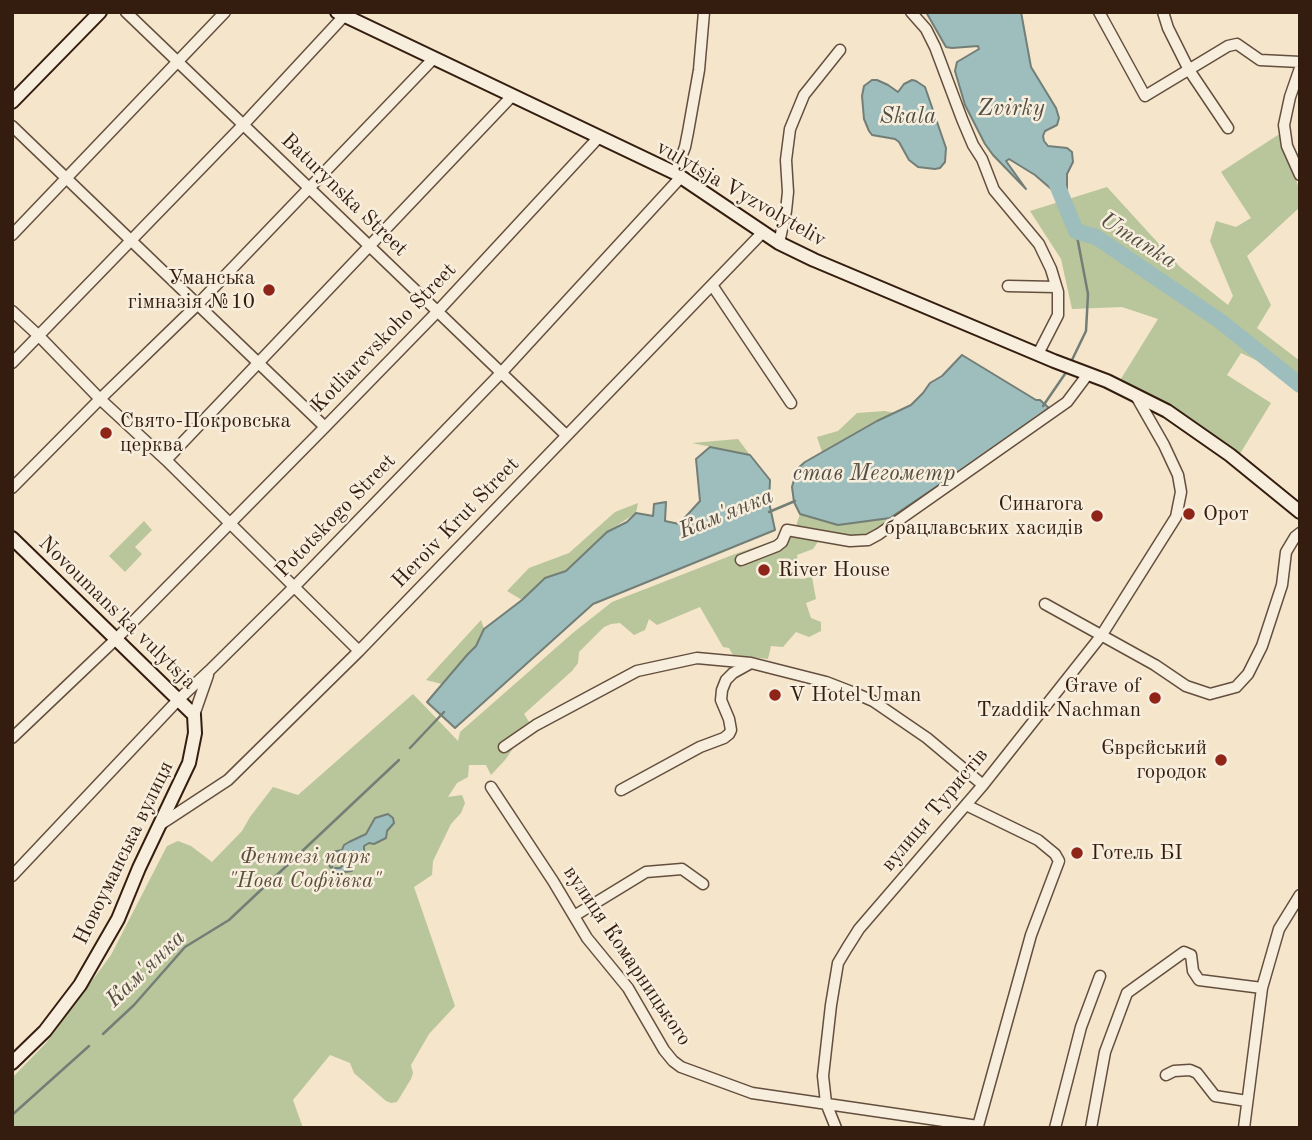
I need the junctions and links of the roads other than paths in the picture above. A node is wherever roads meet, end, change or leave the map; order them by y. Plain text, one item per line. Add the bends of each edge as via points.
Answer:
1 (100, 12) edge
2 (126, 12) edge
3 (225, 12) edge
4 (704, 12) edge
5 (911, 12) edge
6 (1099, 12) edge
7 (1163, 12) edge
8 (341, 14) edge
9 (840, 50) dead end
10 (434, 58) junction
11 (1300, 62) edge
12 (178, 63) junction
13 (1300, 68) edge
14 (1189, 70) junction
15 (512, 96) junction
16 (12, 102) edge
17 (243, 125) junction
18 (12, 126) edge
19 (1228, 128) dead end
20 (598, 137) junction
21 (678, 175) junction
22 (1299, 176) edge
23 (67, 179) junction
24 (310, 189) junction
25 (763, 233) junction
26 (12, 235) edge
27 (130, 240) junction
28 (779, 243) junction
29 (369, 246) junction
30 (712, 285) junction
31 (1007, 286) dead end
32 (1056, 287) junction
33 (197, 305) junction
34 (12, 312) edge
35 (438, 312) junction
36 (39, 336) junction
37 (1038, 354) junction
38 (12, 363) edge
39 (258, 363) junction
40 (500, 373) junction
41 (1084, 373) junction
42 (1135, 394) junction
43 (100, 399) junction
44 (791, 403) dead end
45 (325, 427) junction
46 (566, 435) junction
47 (166, 460) junction
48 (12, 488) edge
49 (1300, 512) edge
50 (230, 524) junction
51 (1300, 533) edge
52 (12, 538) edge
53 (741, 560) dead end
54 (294, 587) junction
55 (1045, 604) dead end
56 (1101, 636) junction
57 (116, 639) junction
58 (359, 651) junction
59 (751, 663) junction
60 (209, 671) junction
61 (178, 700) junction
62 (194, 715) junction
63 (12, 738) edge
64 (504, 747) dead end
65 (983, 785) junction
66 (491, 787) dead end
67 (621, 790) dead end
68 (966, 805) junction
69 (161, 824) junction
70 (12, 876) edge
71 (703, 884) dead end
72 (1300, 895) edge
73 (575, 916) junction
74 (1100, 976) dead end
75 (1262, 988) junction
76 (12, 1063) edge
77 (1166, 1074) dead end
78 (1247, 1101) junction
79 (826, 1103) junction
80 (979, 1127) edge
81 (836, 1128) edge
82 (1055, 1128) edge
83 (1091, 1128) edge
84 (1244, 1128) edge

1 - 16 main road
2 - 12 street, Baturynska Street
3 - 12 street
4 - 21 street via 699,70
5 - 32 street via 935,47 994,190 1040,244
6 - 14 street via 1145,96
7 - 14 street
8 - 10 main road, vulytsja Vyzvolyteliv
8 - 17 street
9 - 28 street via 804,94 790,129 788,192
10 - 15 main road, vulytsja Vyzvolyteliv
10 - 24 street
11 - 14 street via 1260,60 1237,44
12 - 17 street, Baturynska Street
12 - 23 street
13 - 22 street via 1284,125
14 - 19 street
15 - 20 main road, vulytsja Vyzvolyteliv
15 - 29 street
17 - 24 street, Baturynska Street
17 - 27 street
18 - 23 street
20 - 21 main road, vulytsja Vyzvolyteliv
20 - 35 street, Kotliarevskoho Street
21 - 25 main road, vulytsja Vyzvolyteliv
21 - 40 street, Pototskogo Street
23 - 26 street
23 - 27 street
24 - 29 street, Baturynska Street
24 - 33 street
25 - 28 main road, vulytsja Vyzvolyteliv
25 - 30 street, Heroiv Krut Street
27 - 33 street
27 - 36 street
28 - 37 main road, vulytsja Vyzvolyteliv
29 - 35 street, Baturynska Street
29 - 39 street
30 - 44 street
30 - 46 street, Heroiv Krut Street
31 - 32 street
32 - 37 street via 1058,315
33 - 39 street
33 - 43 street
34 - 36 street
35 - 40 street, Baturynska Street
35 - 45 street, Kotliarevskoho Street
36 - 38 street
36 - 43 street
37 - 41 main road, vulytsja Vyzvolyteliv
39 - 45 street
39 - 47 street
40 - 46 street, Baturynska Street
40 - 54 street, Pototskogo Street
41 - 42 main road, vulytsja Vyzvolyteliv
41 - 53 street via 1067,402 868,540 787,530 777,546
42 - 49 main road, vulytsja Vyzvolyteliv via 1230,455
42 - 56 street, вулиця Туристів via 1164,445 1181,492 1175,517
43 - 47 street
43 - 48 street
45 - 50 street, Kotliarevskoho Street
46 - 58 street, Heroiv Krut Street
47 - 50 street
50 - 54 street
50 - 57 street, Kotliarevskoho Street
51 - 56 street via 1286,552 1282,585 1262,646 1236,687 1210,694 1186,686
52 - 57 main road, Novoumans'ka vulytsja
54 - 58 street
54 - 60 street, Pototskogo Street
55 - 56 street
56 - 65 street, вулиця Туристів
57 - 61 main road, Novoumans'ka vulytsja
57 - 63 street, Kotliarevskoho Street
58 - 69 street, Heroiv Krut Street via 228,780
59 - 64 street via 697,658 637,671
59 - 65 street via 826,682 873,701
59 - 67 street via 733,673 722,690 732,730 729,734
60 - 61 street, Pototskogo Street
60 - 62 street
61 - 62 main road, Novoumans'ka vulytsja
61 - 70 street, Pototskogo Street
62 - 69 main road, Новоуманська вулиця via 189,763
65 - 68 street, вулиця Туристів
66 - 73 street, вулиця Комарницького
68 - 79 street, вулиця Туристів via 859,929 838,963 823,1076
68 - 80 street via 1038,840 1059,861 1031,936
69 - 76 main road, Новоуманська вулиця via 118,919 80,985 45,1031
71 - 73 street via 682,869 646,872
72 - 75 street via 1279,929
73 - 79 street, вулиця Комарницького via 628,988 664,1050 681,1068 752,1093
74 - 82 street via 1081,1027
75 - 78 street
75 - 83 street via 1199,980 1192,971 1191,955 1184,952 1127,993 1105,1052
77 - 78 street via 1190,1070 1215,1096
78 - 84 street
79 - 80 street, вулиця Комарницького
79 - 81 street, вулиця Туристів

